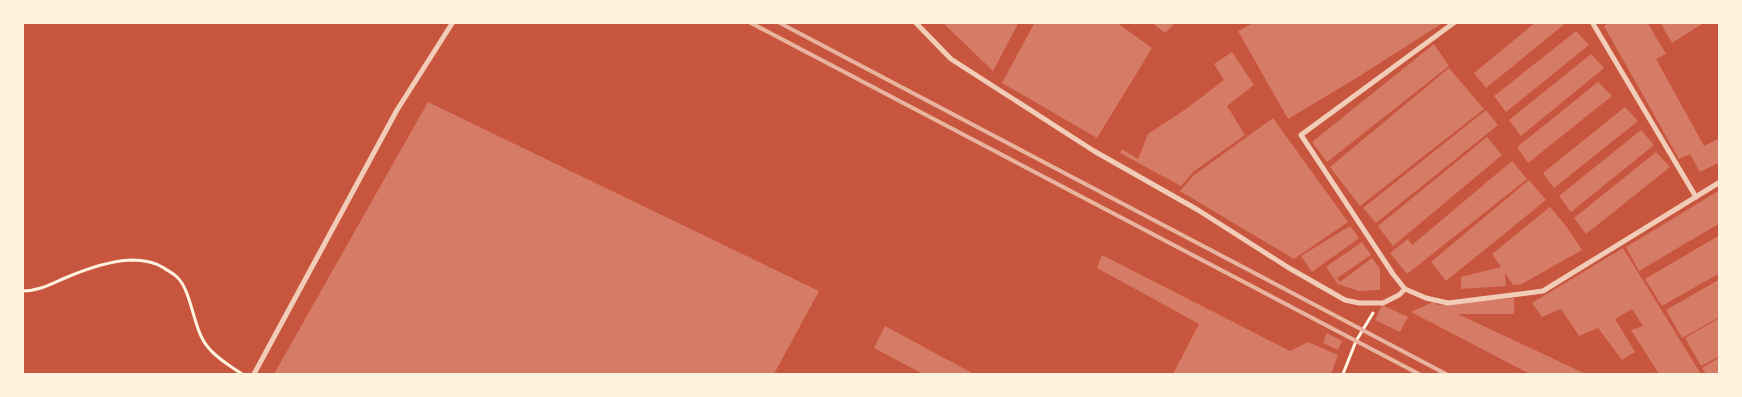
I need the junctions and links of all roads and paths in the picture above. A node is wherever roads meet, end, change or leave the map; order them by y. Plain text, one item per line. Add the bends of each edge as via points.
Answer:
1 (453, 22) edge
2 (915, 22) edge
3 (1455, 22) edge
4 (1592, 22) edge
5 (1720, 182) edge
6 (1696, 196) junction
7 (1405, 289) junction
8 (22, 291) edge
9 (1383, 303) junction
10 (242, 374) edge
11 (254, 374) edge
12 (1343, 374) edge

1 - 11 street via 397,110
2 - 9 street via 951,59 1094,151 1345,300
3 - 7 street via 1301,135
4 - 6 street
5 - 6 street
6 - 7 street via 1542,291 1448,303
7 - 9 street
8 - 10 path via 48,287 74,275 124,260 140,260 160,266 178,278 206,346
9 - 12 path via 1356,341

